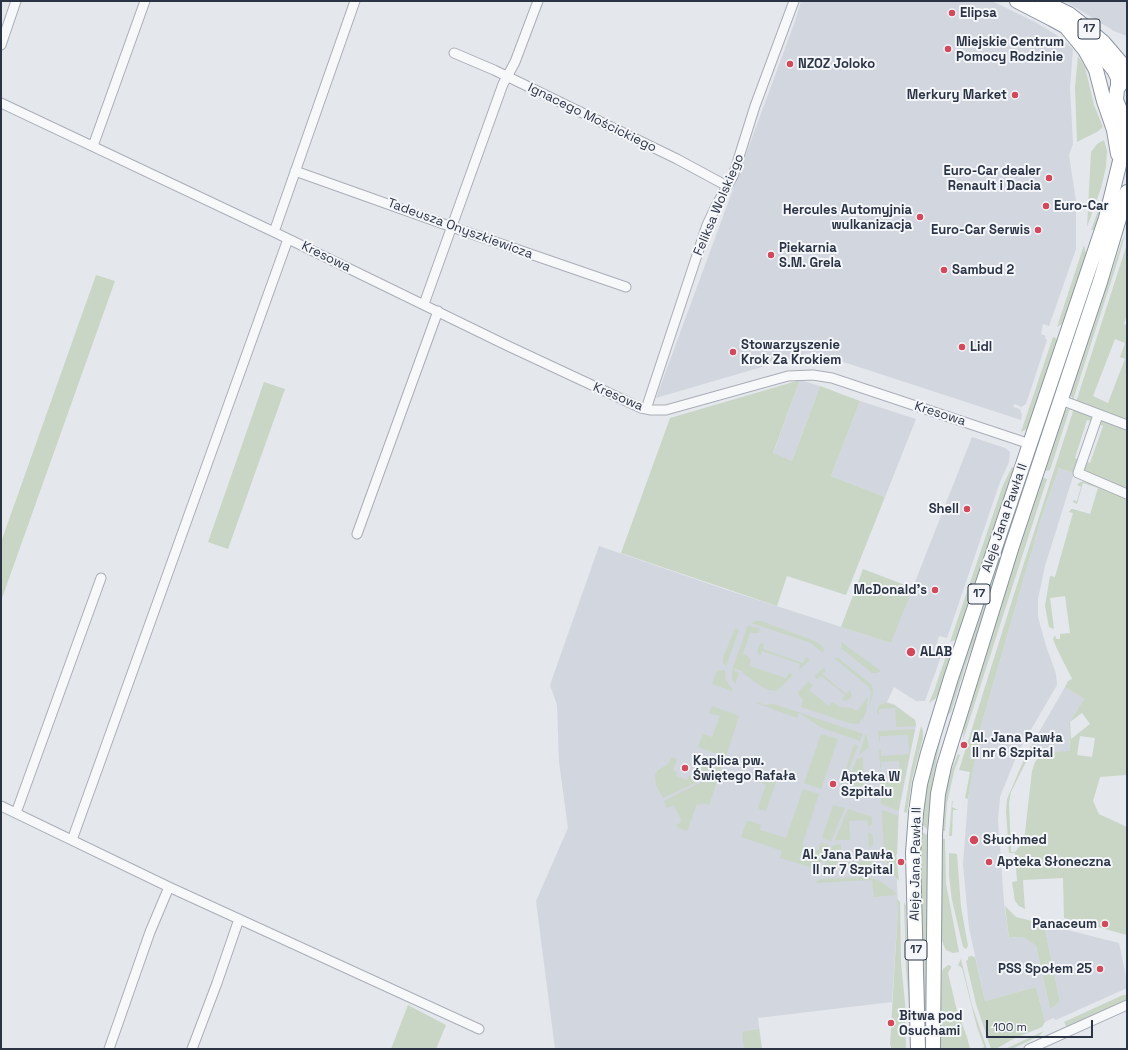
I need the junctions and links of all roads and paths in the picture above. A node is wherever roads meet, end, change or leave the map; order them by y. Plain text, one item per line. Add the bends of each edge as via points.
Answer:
1 (16, 1) edge
2 (145, 1) edge
3 (355, 1) edge
4 (538, 1) edge
5 (794, 1) edge
6 (1017, 1) edge
7 (1042, 1) edge
8 (1067, 28) junction
9 (1, 44) edge
10 (454, 54) dead end
11 (1127, 68) edge
12 (507, 76) junction
13 (1123, 81) edge
14 (1, 103) edge
15 (1125, 114) edge
16 (93, 146) junction
17 (1119, 162) junction
18 (295, 171) junction
19 (727, 186) junction
20 (1127, 192) edge
21 (452, 227) junction
22 (274, 232) junction
23 (288, 239) junction
24 (626, 287) dead end
25 (424, 304) junction
26 (438, 311) junction
27 (1060, 400) junction
28 (646, 409) junction
29 (1098, 415) junction
30 (1127, 425) edge
31 (1030, 444) junction
32 (1044, 449) junction
33 (1127, 494) edge
34 (357, 534) dead end
35 (101, 578) dead end
36 (937, 725) junction
37 (954, 731) junction
38 (1, 806) edge
39 (16, 813) junction
40 (72, 840) junction
41 (169, 887) junction
42 (239, 919) junction
43 (1127, 1005) edge
44 (479, 1029) dead end
45 (109, 1049) edge
46 (192, 1049) edge
47 (918, 1049) edge
48 (933, 1049) edge
49 (1029, 1049) edge

1 - 9 street
2 - 16 street
3 - 18 street
4 - 12 street via 515,62
5 - 19 street, Feliksa Wolskiego via 755,106 733,176
6 - 8 highway, 17
7 - 11 highway, 17 via 1069,14 1083,25 1104,42
8 - 13 highway, 17 via 1079,34 1102,55
8 - 17 highway via 1085,50 1096,70 1114,130
10 - 12 street, Ignacego Mościckiego
12 - 19 street, Ignacego Mościckiego
12 - 21 street
13 - 15 highway, 17 via 1116,93 1116,100 1118,107
14 - 16 street, Kresowa
15 - 17 highway, Aleje Jana Pawła II / 17 via 1127,126
16 - 22 street, Kresowa
17 - 31 highway, Aleje Jana Pawła II / 17 via 1102,232 1091,258
18 - 21 street, Tadeusza Onyszkiewicza
18 - 22 street
19 - 28 street, Feliksa Wolskiego via 707,225
20 - 27 highway, Aleje Jana Pawła II / 17
21 - 24 street, Tadeusza Onyszkiewicza
21 - 25 street
22 - 23 street, Kresowa
23 - 25 street, Kresowa
23 - 40 street
25 - 26 street, Kresowa
26 - 28 street, Kresowa via 626,402
26 - 34 street
27 - 29 street
27 - 32 highway, Aleje Jana Pawła II / 17
28 - 31 street, Kresowa via 671,409 788,376 813,374 832,378
29 - 30 street
29 - 33 street via 1078,474
31 - 32 highway
31 - 36 highway, Aleje Jana Pawła II / 17
32 - 37 highway, Aleje Jana Pawła II / 17
35 - 39 street
36 - 37 highway
36 - 47 highway, Aleje Jana Pawła II / 17 via 920,784 914,829
37 - 48 highway, Aleje Jana Pawła II / 17 via 942,774 936,814
38 - 39 street
39 - 40 street
40 - 41 street
41 - 42 street
41 - 45 street via 150,932
42 - 44 street
42 - 46 street
43 - 49 street

